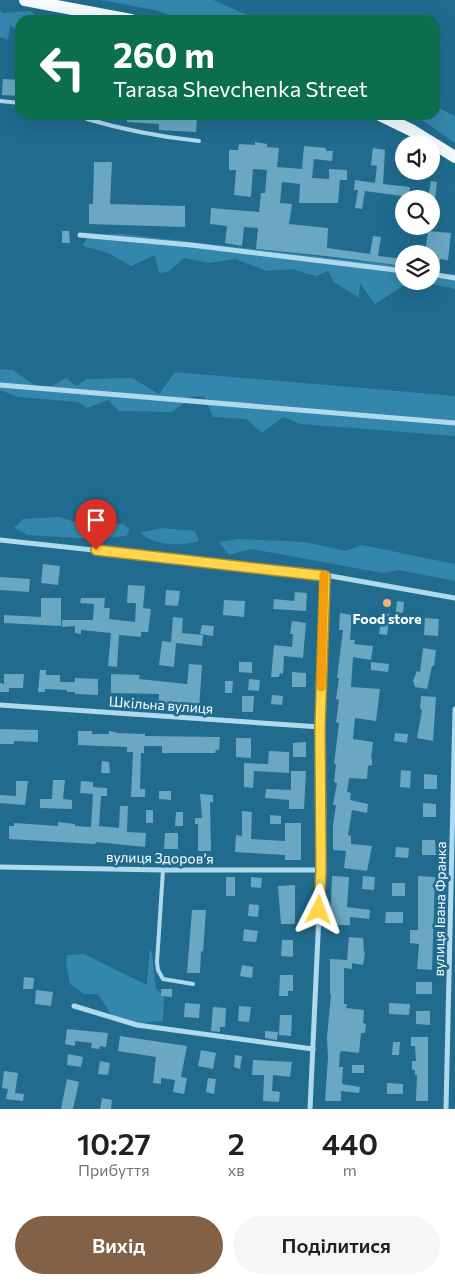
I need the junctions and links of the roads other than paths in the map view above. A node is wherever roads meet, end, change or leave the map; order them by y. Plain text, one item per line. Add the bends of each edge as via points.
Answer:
1 (25, 0) edge
2 (104, 15) edge
3 (0, 101) edge
4 (15, 102) edge
5 (87, 120) edge
6 (390, 120) edge
7 (199, 141) dead end
8 (455, 157) edge
9 (80, 235) dead end
10 (395, 270) edge
11 (440, 276) edge
12 (455, 278) edge
13 (0, 385) edge
14 (455, 423) edge
15 (0, 540) edge
16 (325, 576) junction
17 (455, 598) edge
18 (0, 705) edge
19 (455, 709) edge
20 (320, 727) junction
21 (0, 867) edge
22 (163, 870) junction
23 (321, 870) junction
24 (193, 984) dead end
25 (74, 1006) dead end
26 (312, 1049) junction
27 (310, 1109) edge
28 (446, 1109) edge

1 - 2 main road
3 - 4 lane
5 - 7 lane via 162,138
6 - 8 main road
9 - 10 street
11 - 12 street
13 - 14 street
15 - 16 street
16 - 17 street
16 - 20 street
18 - 20 street, Шкільна вулиця
19 - 28 street, вулиця Івана Франка
20 - 23 street
21 - 22 street, вулиця Здоровʼя
22 - 23 street, вулиця Здоровʼя
22 - 24 lane via 158,970 163,979
23 - 26 street
25 - 26 street via 137,1025
26 - 27 street

